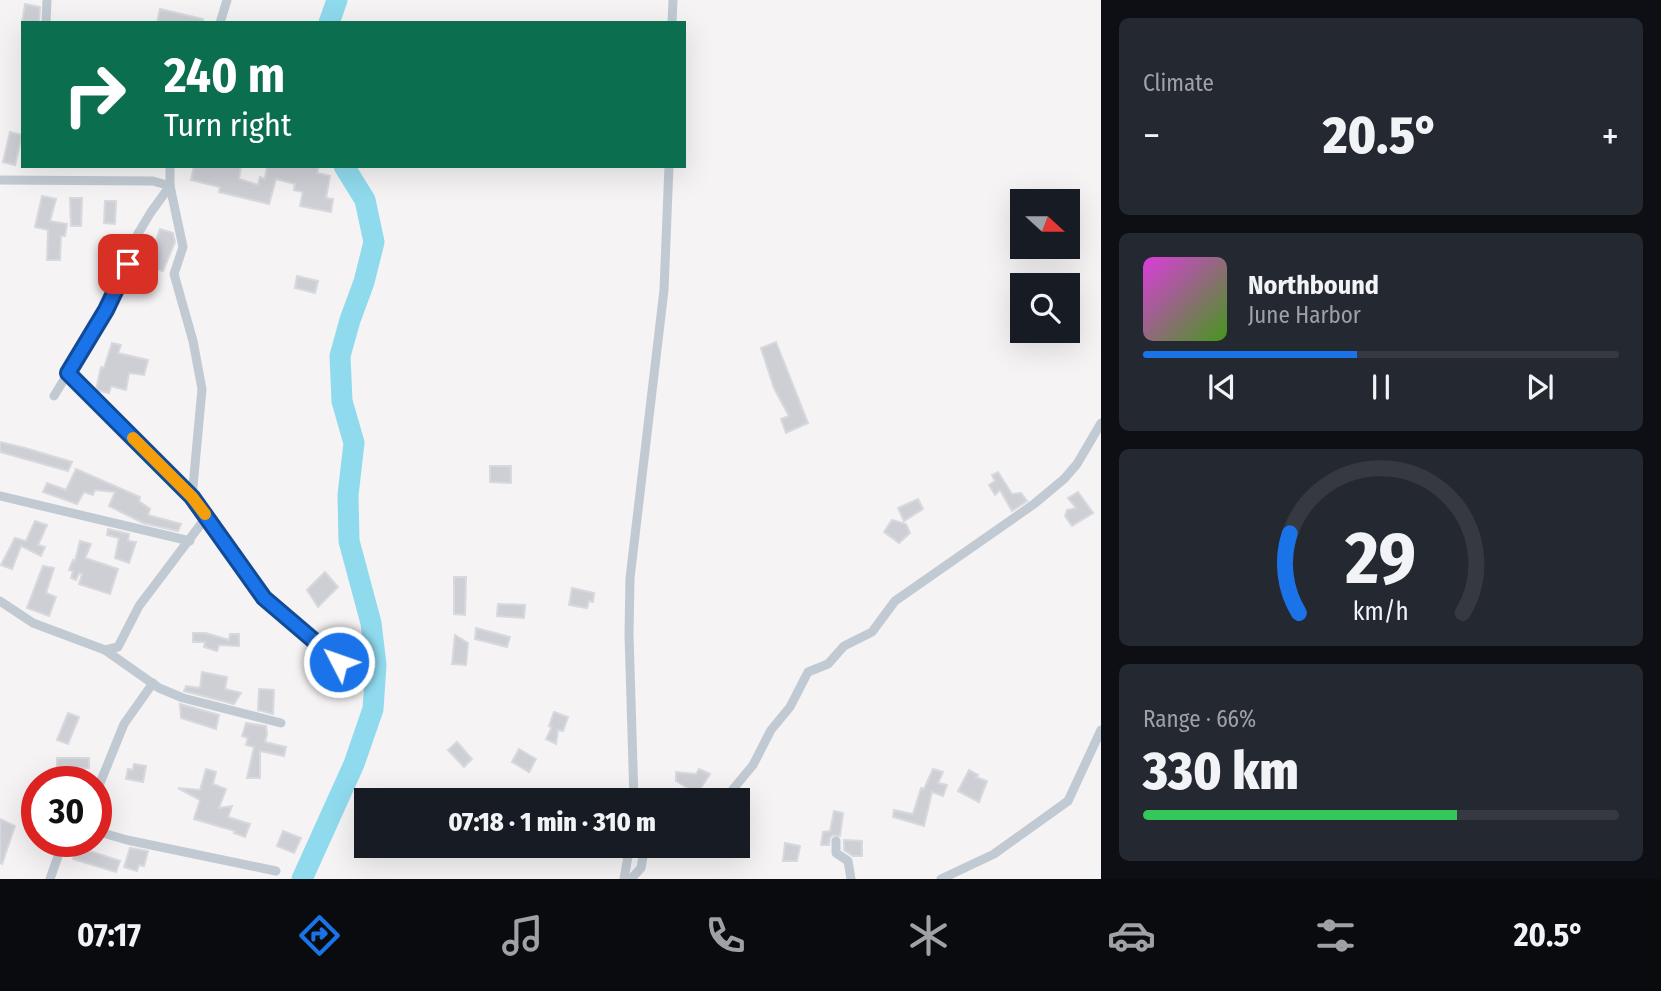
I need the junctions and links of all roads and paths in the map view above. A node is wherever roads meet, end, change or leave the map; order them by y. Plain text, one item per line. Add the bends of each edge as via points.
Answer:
1 (47, 0) edge
2 (227, 0) edge
3 (673, 0) edge
4 (46, 21) edge
5 (221, 21) edge
6 (672, 21) edge
7 (170, 168) edge
8 (669, 168) edge
9 (0, 180) edge
10 (170, 186) junction
11 (68, 373) junction
12 (54, 396) dead end
13 (1101, 423) edge
14 (0, 496) edge
15 (192, 497) junction
16 (207, 516) junction
17 (190, 541) junction
18 (0, 601) edge
19 (105, 650) junction
20 (339, 662) dead end
21 (153, 683) junction
22 (281, 723) dead end
23 (1101, 730) edge
24 (107, 766) edge
25 (634, 788) edge
26 (734, 788) edge
27 (112, 836) edge
28 (835, 841) dead end
29 (58, 857) edge
30 (628, 858) edge
31 (643, 858) edge
32 (276, 872) dead end
33 (50, 879) edge
34 (624, 879) edge
35 (632, 879) edge
36 (850, 879) edge
37 (941, 879) edge

1 - 4 street
2 - 5 street
3 - 6 street
7 - 10 street
8 - 25 street via 664,290 630,578
9 - 10 street via 153,181
10 - 11 street via 133,242 106,310
10 - 15 street via 183,247 174,274 202,389
11 - 12 street
11 - 15 street
13 - 26 street via 1064,479 895,601 872,632 844,646 828,664 808,672 753,765
14 - 17 street
15 - 16 street
16 - 17 street
16 - 20 street via 264,598
17 - 19 street via 139,606 118,647
18 - 19 street via 33,623
19 - 21 street
21 - 22 street via 183,698
21 - 24 street via 124,724
23 - 37 street via 1068,801 994,853
27 - 32 street
28 - 36 street via 836,853 848,861
29 - 33 street
30 - 34 street
31 - 35 street

